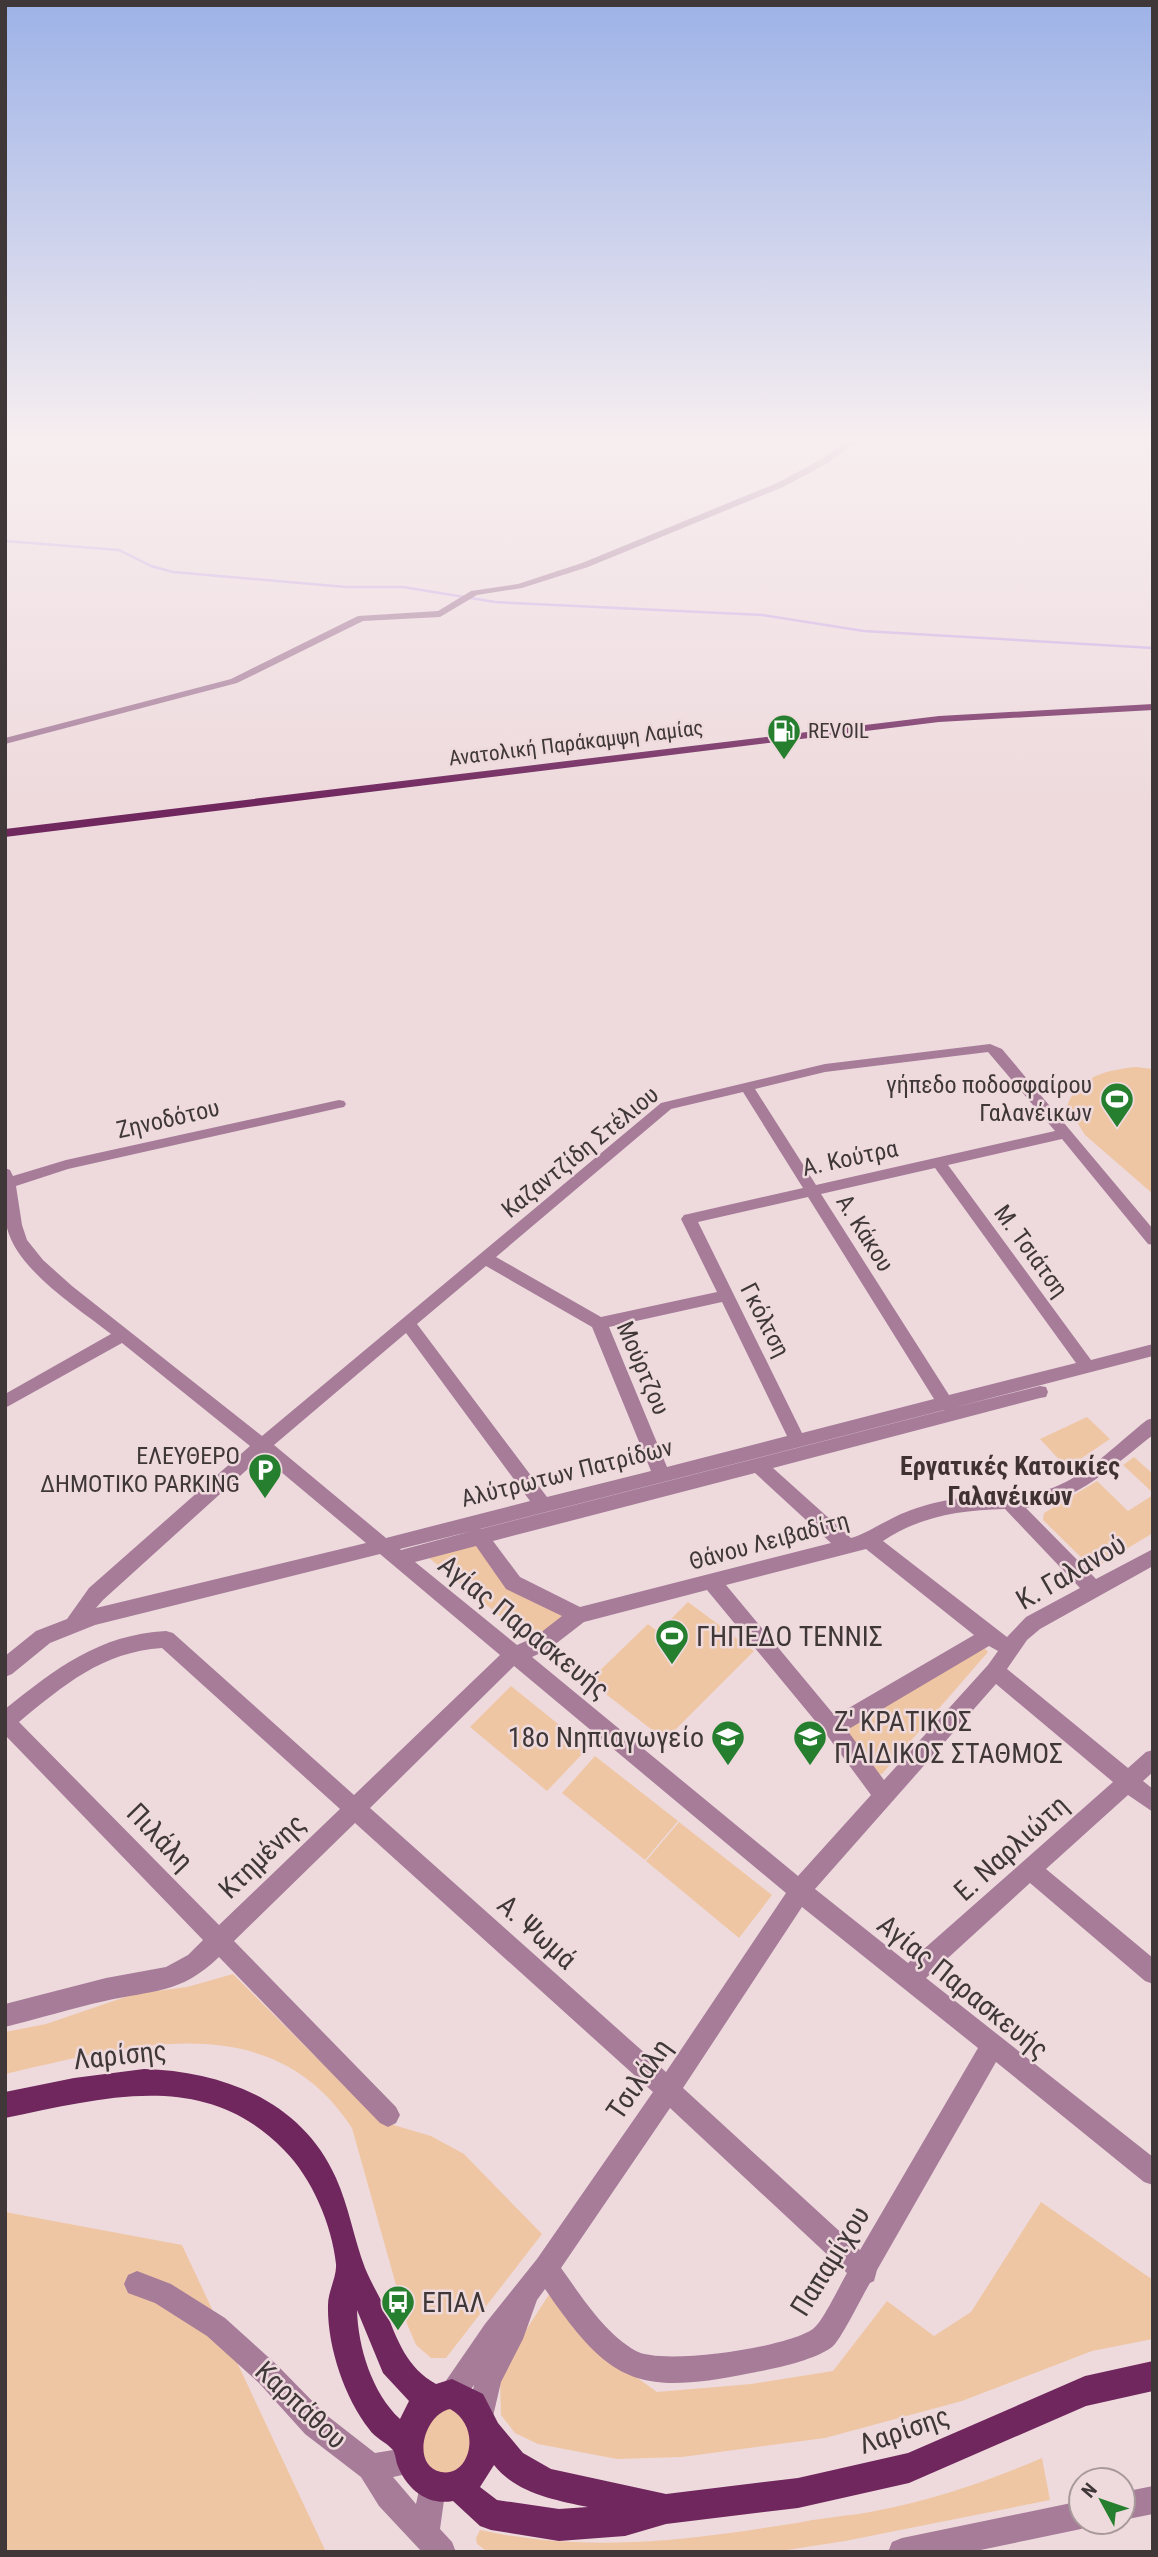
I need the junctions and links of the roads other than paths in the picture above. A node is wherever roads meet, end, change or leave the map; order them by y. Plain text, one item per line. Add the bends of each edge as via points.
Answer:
1 (594, 561) edge
2 (1153, 707) edge
3 (5, 741) edge
4 (5, 833) edge
5 (746, 1086) junction
6 (339, 1104) dead end
7 (1065, 1134) junction
8 (938, 1162) junction
9 (7, 1178) edge
10 (811, 1190) junction
11 (688, 1221) joint
12 (10, 1231) edge
13 (1153, 1240) edge
14 (485, 1258) junction
15 (725, 1296) junction
16 (408, 1323) junction
17 (599, 1323) junction
18 (122, 1336) junction
19 (1153, 1350) edge
20 (1087, 1366) junction
21 (1040, 1392) dead end
22 (5, 1402) edge
23 (946, 1404) junction
24 (1153, 1425) edge
25 (798, 1441) junction
26 (261, 1446) junction
27 (758, 1465) junction
28 (661, 1475) junction
29 (1010, 1503) junction
30 (542, 1504) junction
31 (479, 1536) junction
32 (869, 1541) junction
33 (379, 1545) junction
34 (846, 1545) junction
35 (1153, 1557) edge
36 (396, 1559) junction
37 (712, 1581) junction
38 (1095, 1591) junction
39 (579, 1615) junction
40 (75, 1622) junction
41 (989, 1636) junction
42 (1010, 1648) junction
43 (514, 1654) junction
44 (5, 1668) edge
45 (995, 1671) junction
46 (5, 1721) edge
47 (833, 1728) junction
48 (1153, 1759) edge
49 (1128, 1782) junction
50 (884, 1796) junction
51 (1153, 1802) edge
52 (355, 1807) junction
53 (1032, 1871) junction
54 (800, 1891) junction
55 (218, 1941) junction
56 (1153, 1973) edge
57 (908, 1979) junction
58 (5, 2016) edge
59 (992, 2047) junction
60 (668, 2090) junction
61 (5, 2105) edge
62 (388, 2115) dead end
63 (1153, 2173) edge
64 (350, 2267) junction
65 (546, 2268) junction
66 (864, 2272) junction
67 (137, 2284) dead end
68 (524, 2300) junction
69 (1153, 2376) edge
70 (443, 2397) junction
71 (483, 2424) junction
72 (410, 2451) junction
73 (371, 2467) junction
74 (446, 2485) junction
75 (666, 2509) junction
76 (1067, 2518) edge
77 (433, 2544) edge
78 (902, 2552) edge

1 - 3 street via 519,586 474,593 440,614 362,618 234,681
2 - 4 main road, Ανατολική Παράκαμψη Λαμίας via 939,719
5 - 7 street, Καζαντζίδη Στέλιου via 849,1064 981,1047 997,1052
5 - 10 street, Α. Κάκου
5 - 14 street, Καζαντζίδη Στέλιου via 666,1106
6 - 9 street, Ζηνοδότου
7 - 8 street, Α. Κούτρα
7 - 13 street
8 - 10 street, Α. Κούτρα
8 - 20 street, Μ. Τσιάτση
9 - 12 street, Αγίας Παρασκευής
10 - 11 street, Α. Κούτρα
10 - 23 street, Α. Κάκου
11 - 15 street, Γκόλτση
12 - 18 street, Αγίας Παρασκευής via 43,1270
14 - 16 street, Καζαντζίδη Στέλιου
14 - 17 street, Μούρτζου
15 - 17 street
15 - 25 street, Γκόλτση
16 - 26 street, Καζαντζίδη Στέλιου
16 - 30 street
17 - 28 street, Μούρτζου
18 - 22 street
18 - 26 street, Αγίας Παρασκευής
19 - 20 street, Αλύτρωτων Πατρίδων
20 - 23 street, Αλύτρωτων Πατρίδων
21 - 27 street
23 - 25 street, Αλύτρωτων Πατρίδων
24 - 29 street, Θάνου Λειβαδίτη via 1073,1485
25 - 28 street, Αλύτρωτων Πατρίδων
26 - 33 street, Αγίας Παρασκευής
26 - 40 street, Καζαντζίδη Στέλιου via 96,1594
27 - 31 street
27 - 34 street
28 - 30 street, Αλύτρωτων Πατρίδων
29 - 32 street, Θάνου Λειβαδίτη via 973,1503 914,1516 892,1524
29 - 38 street
30 - 33 street, Αλύτρωτων Πατρίδων
31 - 36 street
31 - 39 street via 513,1583
32 - 34 street, Θάνου Λειβαδίτη
32 - 41 street
33 - 36 street, Αγίας Παρασκευής
33 - 40 street, Αλύτρωτων Πατρίδων
34 - 37 street, Θάνου Λειβαδίτη
35 - 38 street, Κ. Γαλανού
36 - 43 street, Αγίας Παρασκευής
37 - 39 street, Θάνου Λειβαδίτη
37 - 47 street
38 - 42 street, Κ. Γαλανού via 1033,1623
39 - 43 street, Θάνου Λειβαδίτη via 536,1650
40 - 44 street, Αλύτρωτων Πατρίδων via 43,1637
41 - 42 street
41 - 47 street
42 - 45 street, Κ. Γαλανού
43 - 52 street, Κτημένης
43 - 54 street, Αγίας Παρασκευής
45 - 49 street
45 - 50 street, Κ. Γαλανού
46 - 52 street, Α. Ψωμά via 89,1657 147,1639 166,1639
46 - 55 street, Πιλάλη
47 - 50 street
48 - 49 street, Ε. Ναρλιώτη
49 - 51 street
49 - 53 street, Ε. Ναρλιώτη
50 - 54 street, Κ. Γαλανού
52 - 55 street, Κτημένης
52 - 60 street, Α. Ψωμά
53 - 56 street
53 - 57 street, Ε. Ναρλιώτη
54 - 57 street, Αγίας Παρασκευής
54 - 60 street, Τσιλάλη
55 - 58 street, Κτημένης via 196,1964 169,1978 106,1989
55 - 62 street, Πιλάλη
57 - 59 street, Αγίας Παρασκευής
59 - 63 street, Αγίας Παρασκευής
59 - 66 street, Παπαμίχου
60 - 65 street, Τσιλάλη
60 - 66 street, Α. Ψωμά
61 - 64 main road, Λαρίσης via 125,2082 182,2082 228,2092 288,2134 318,2171 337,2213
64 - 70 main road, Λαρίσης via 395,2368 415,2389
64 - 72 main road, Λαρίσης via 342,2305 353,2361 385,2427
65 - 66 street, Παπαμίχου via 574,2308 619,2355 634,2365 663,2371 747,2362 807,2347 824,2337
65 - 68 street, Τσιλάλη
67 - 73 street, Καρπάθου via 162,2292 216,2327 315,2424
68 - 70 street
68 - 71 street via 519,2321 486,2381
69 - 75 main road, Λαρίσης via 1085,2390 955,2450 884,2475 798,2493
70 - 71 main road via 469,2401
70 - 72 main road via 416,2416
71 - 74 main road via 481,2463 471,2476
71 - 75 main road, Λαρίσης via 512,2464 547,2483
72 - 73 street
72 - 74 main road via 419,2476
73 - 77 street, Καρπάθου via 389,2496
74 - 75 main road, Λαρίσης via 491,2515 559,2525 625,2520
74 - 77 street
76 - 78 street

